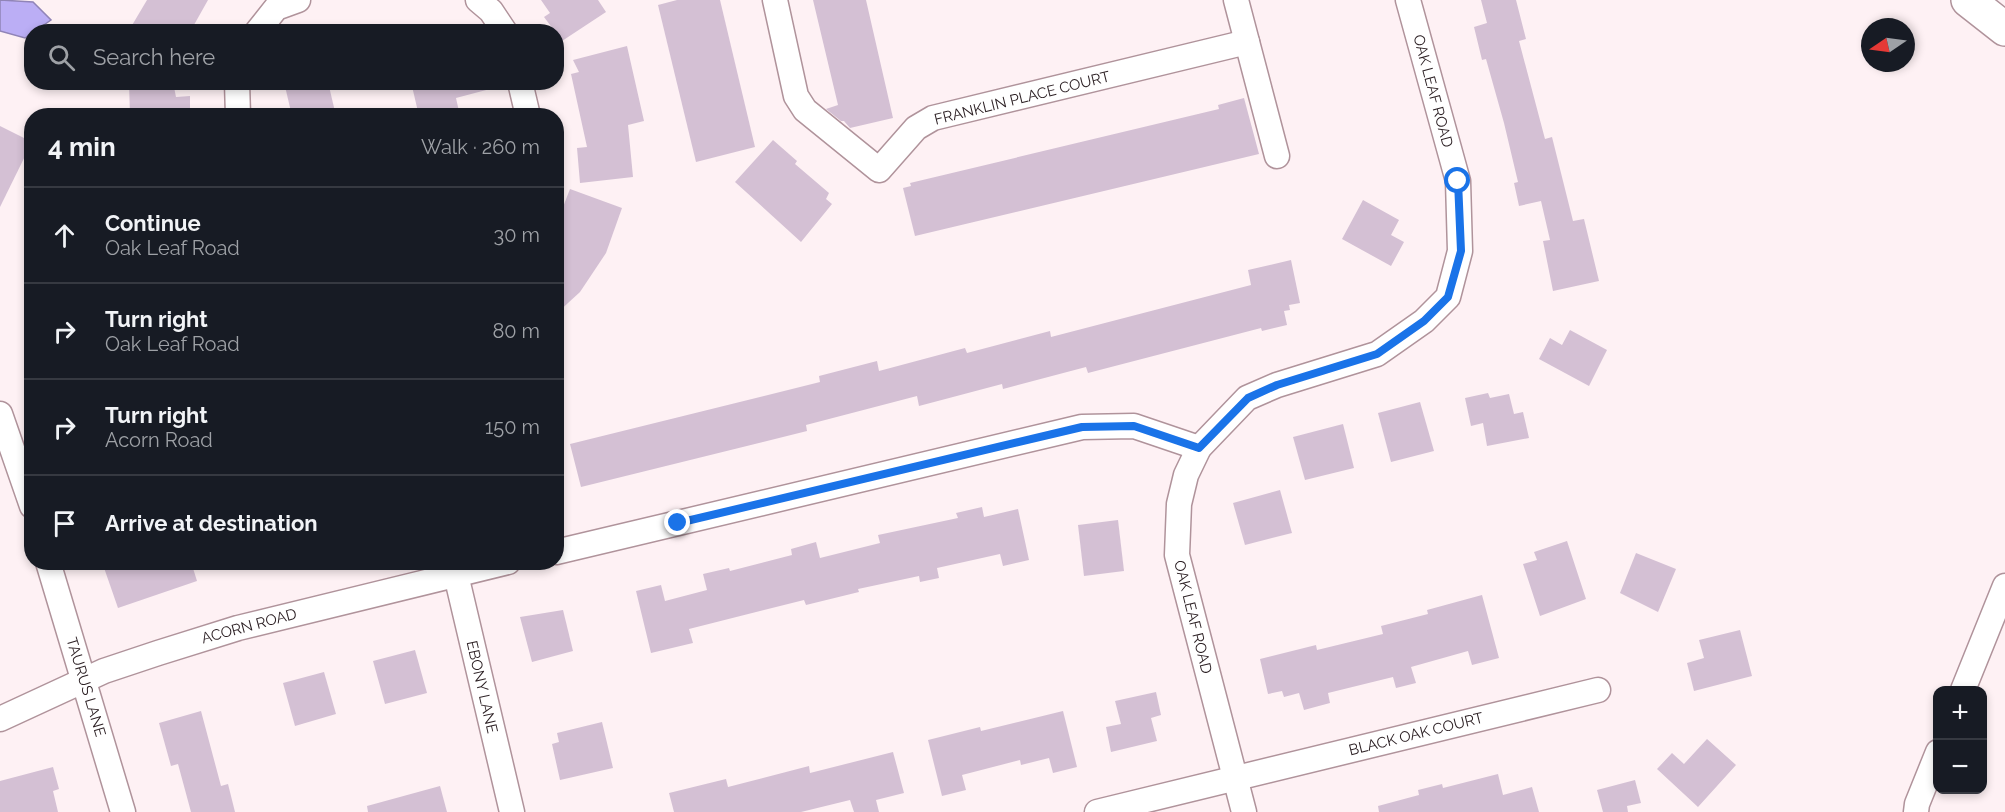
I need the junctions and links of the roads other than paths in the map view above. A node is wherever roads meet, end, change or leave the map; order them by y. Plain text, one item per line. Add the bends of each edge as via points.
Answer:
1 (298, 0) edge
2 (478, 0) edge
3 (775, 0) edge
4 (1236, 0) edge
5 (1408, 0) edge
6 (1968, 0) edge
7 (263, 24) edge
8 (500, 24) edge
9 (2005, 29) edge
10 (1247, 42) junction
11 (237, 90) edge
12 (522, 90) edge
13 (238, 108) edge
14 (526, 108) edge
15 (1277, 156) dead end
16 (0, 414) edge
17 (1199, 448) junction
18 (24, 483) edge
19 (564, 550) edge
20 (50, 570) edge
21 (447, 570) edge
22 (454, 570) edge
23 (2005, 586) edge
24 (84, 681) junction
25 (1965, 686) edge
26 (1598, 690) dead end
27 (0, 719) edge
28 (1933, 764) edge
29 (1235, 779) junction
30 (123, 812) edge
31 (512, 812) edge
32 (1097, 812) edge
33 (1244, 812) edge
34 (1916, 812) edge

1 - 7 street via 276,8
2 - 8 street
3 - 10 street, FRANKLIN PLACE COURT via 796,96 805,110 879,170 916,128 933,118
4 - 10 street
5 - 17 street, OAK LEAF ROAD via 1458,181 1461,251 1448,297 1424,321 1377,354 1248,398
6 - 9 street
10 - 15 street
11 - 13 street
12 - 14 street
16 - 18 street
17 - 19 street via 1134,426 1082,427
17 - 29 street, OAK LEAF ROAD via 1186,475 1179,504 1177,555
20 - 24 street, TAURUS LANE
21 - 24 street, ACORN ROAD via 238,628
22 - 31 street, EBONY LANE
23 - 25 street
24 - 27 street, ACORN ROAD
24 - 30 street, TAURUS LANE
26 - 29 street, BLACK OAK COURT
28 - 34 street
29 - 32 street, BLACK OAK COURT
29 - 33 street, OAK LEAF ROAD

